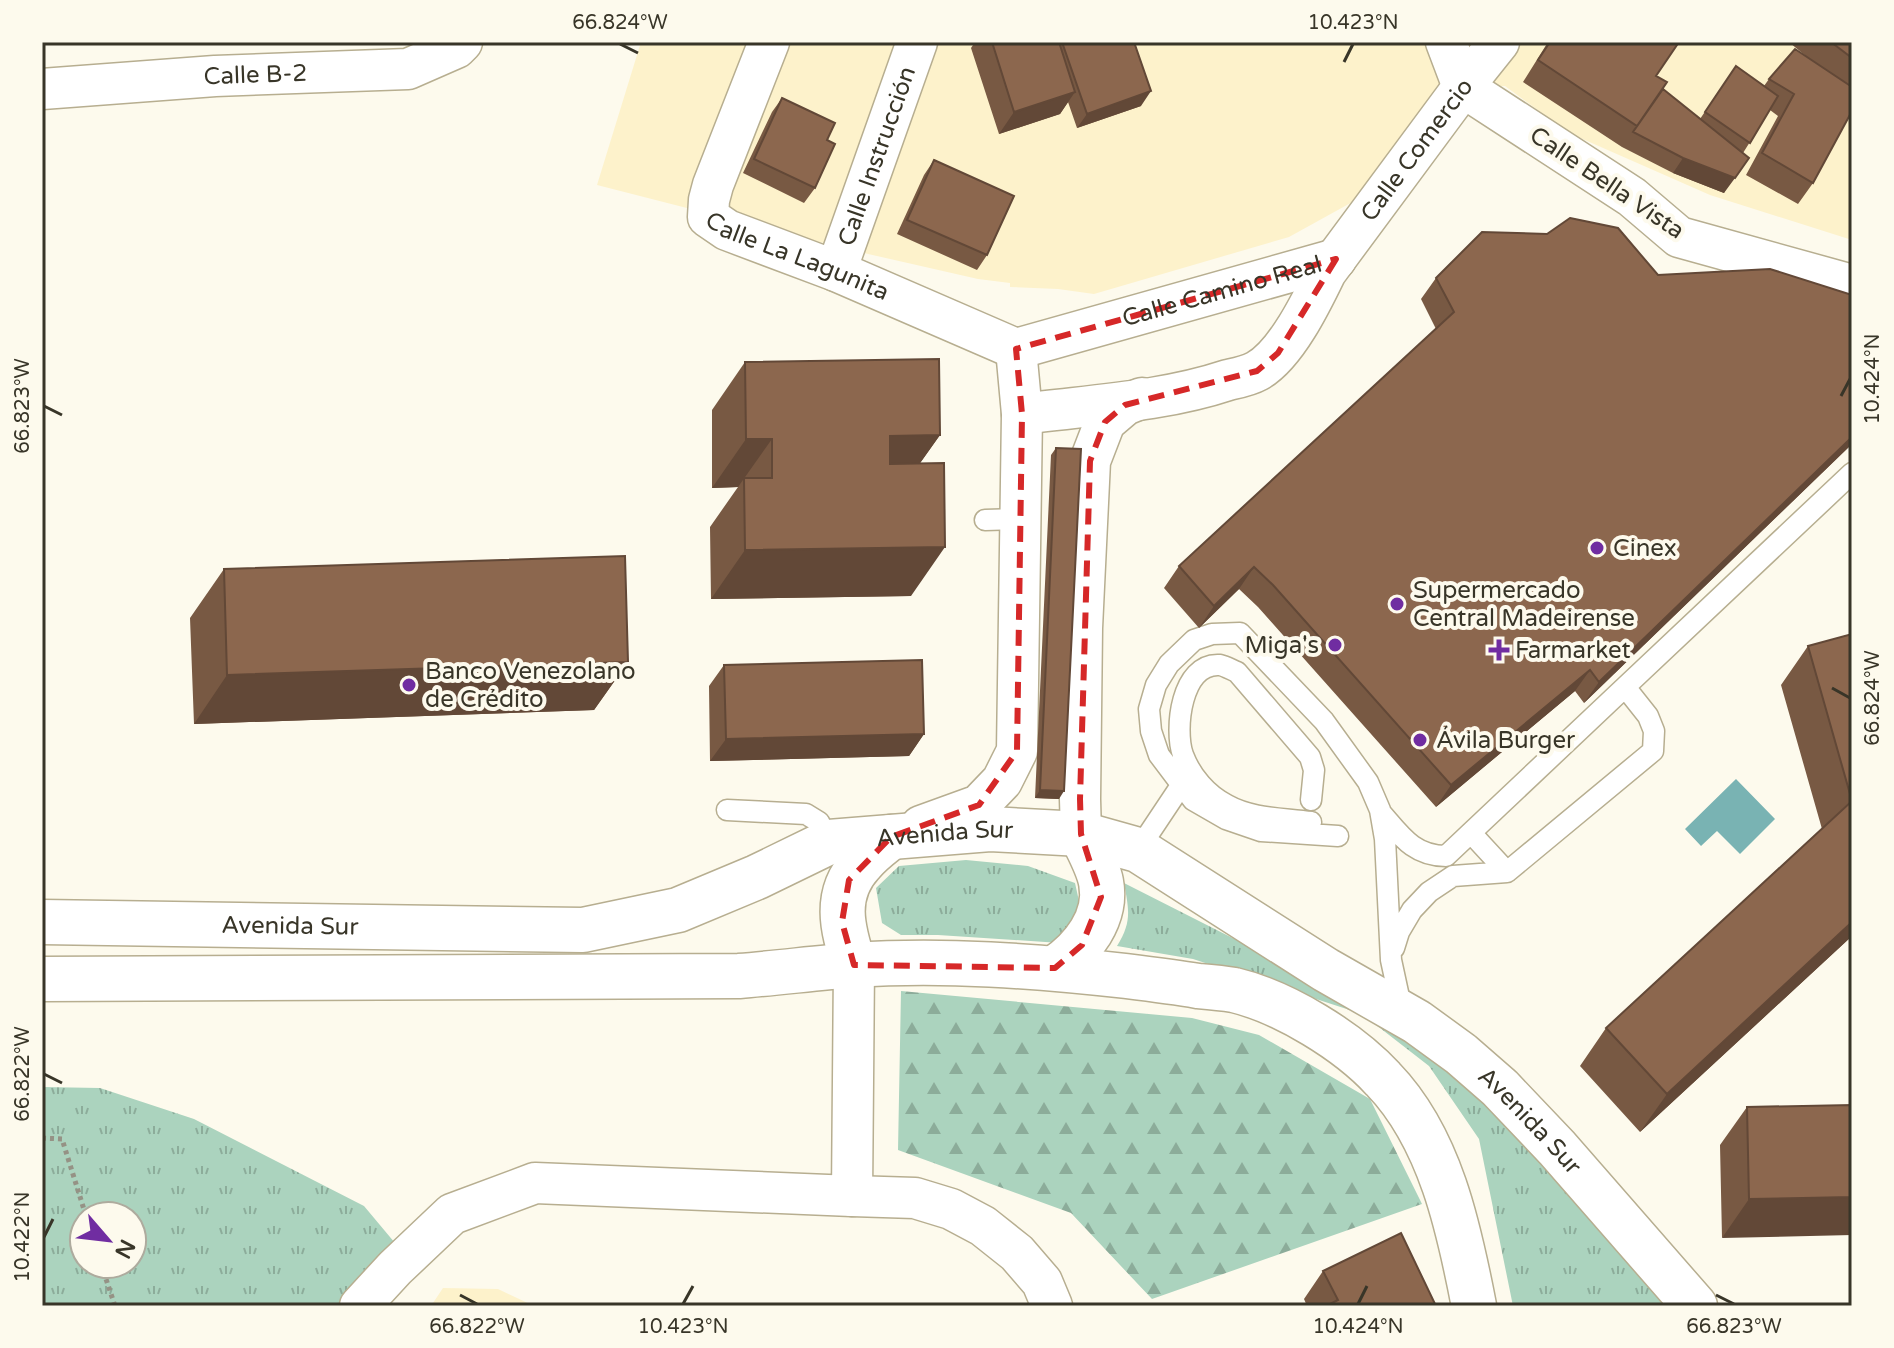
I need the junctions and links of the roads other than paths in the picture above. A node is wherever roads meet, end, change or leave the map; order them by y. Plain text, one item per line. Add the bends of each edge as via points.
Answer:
1 (462, 42) edge
2 (769, 42) edge
3 (1446, 42) edge
4 (1499, 42) edge
5 (923, 44) edge
6 (1463, 87) junction
7 (42, 89) edge
8 (1336, 259) junction
9 (836, 271) junction
10 (1852, 285) edge
11 (1016, 349) junction
12 (1143, 398) junction
13 (1022, 414) junction
14 (1852, 473) edge
15 (1625, 687) junction
16 (1347, 753) junction
17 (1310, 757) junction
18 (1182, 784) junction
19 (1311, 800) dead end
20 (727, 810) dead end
21 (1380, 810) junction
22 (1471, 833) junction
23 (1081, 834) junction
24 (891, 837) junction
25 (829, 842) junction
26 (1138, 850) junction
27 (1507, 872) junction
28 (42, 922) edge
29 (1391, 960) junction
30 (854, 965) junction
31 (1055, 968) junction
32 (42, 979) edge
33 (1417, 1022) junction
34 (852, 1196) junction
35 (360, 1306) edge
36 (1052, 1306) edge
37 (1474, 1306) edge
38 (1695, 1306) edge

1 - 7 street, Calle B-2 via 408,69
2 - 9 street, Calle La Lagunita via 713,185 708,217 727,230
3 - 6 street
4 - 6 street, Calle Comercio
5 - 9 street, Calle Instrucción
6 - 8 street, Calle Comercio
6 - 10 street, Calle Bella Vista via 1632,197 1679,237
8 - 11 street, Calle Camino Real
8 - 12 street, Calle Camino Real via 1278,353 1257,371
9 - 11 street, Calle La Lagunita
11 - 13 street
12 - 13 street, Calle Camino Real
12 - 23 street, Calle Camino Real via 1105,422 1090,461
13 - 24 street via 1003,519 1017,751 1002,781 979,805
14 - 15 lane
15 - 22 lane
15 - 27 lane via 1648,716 1653,751
16 - 17 lane
16 - 18 lane via 1324,721 1240,633 1212,634 1194,640 1169,664 1149,709 1159,755
16 - 21 lane
17 - 18 lane via 1237,672 1220,665 1205,668 1182,702 1179,738 1191,772 1205,789 1248,815 1334,830 1261,831 1193,800
17 - 19 lane
18 - 26 lane
20 - 25 lane via 806,814 819,822
21 - 22 lane via 1407,842 1432,856 1446,856
21 - 29 lane
22 - 27 lane
23 - 24 street, Avenida Sur via 990,829
23 - 26 street, Avenida Sur
23 - 31 street via 1101,881 1099,913 1082,945
24 - 25 street, Avenida Sur
24 - 30 street via 862,862 843,900 842,922
25 - 28 street, Avenida Sur via 678,910 583,930
26 - 33 street, Avenida Sur
27 - 29 lane via 1453,876 1429,892 1399,932
29 - 33 lane via 1399,997
30 - 31 street
30 - 32 street via 739,976
30 - 34 street
31 - 37 street via 1235,990 1284,1009 1355,1053 1409,1111 1439,1166
33 - 38 street, Avenida Sur via 1500,1088
34 - 35 street via 535,1183 452,1214
34 - 36 street via 915,1198 983,1226 1017,1253 1042,1282

